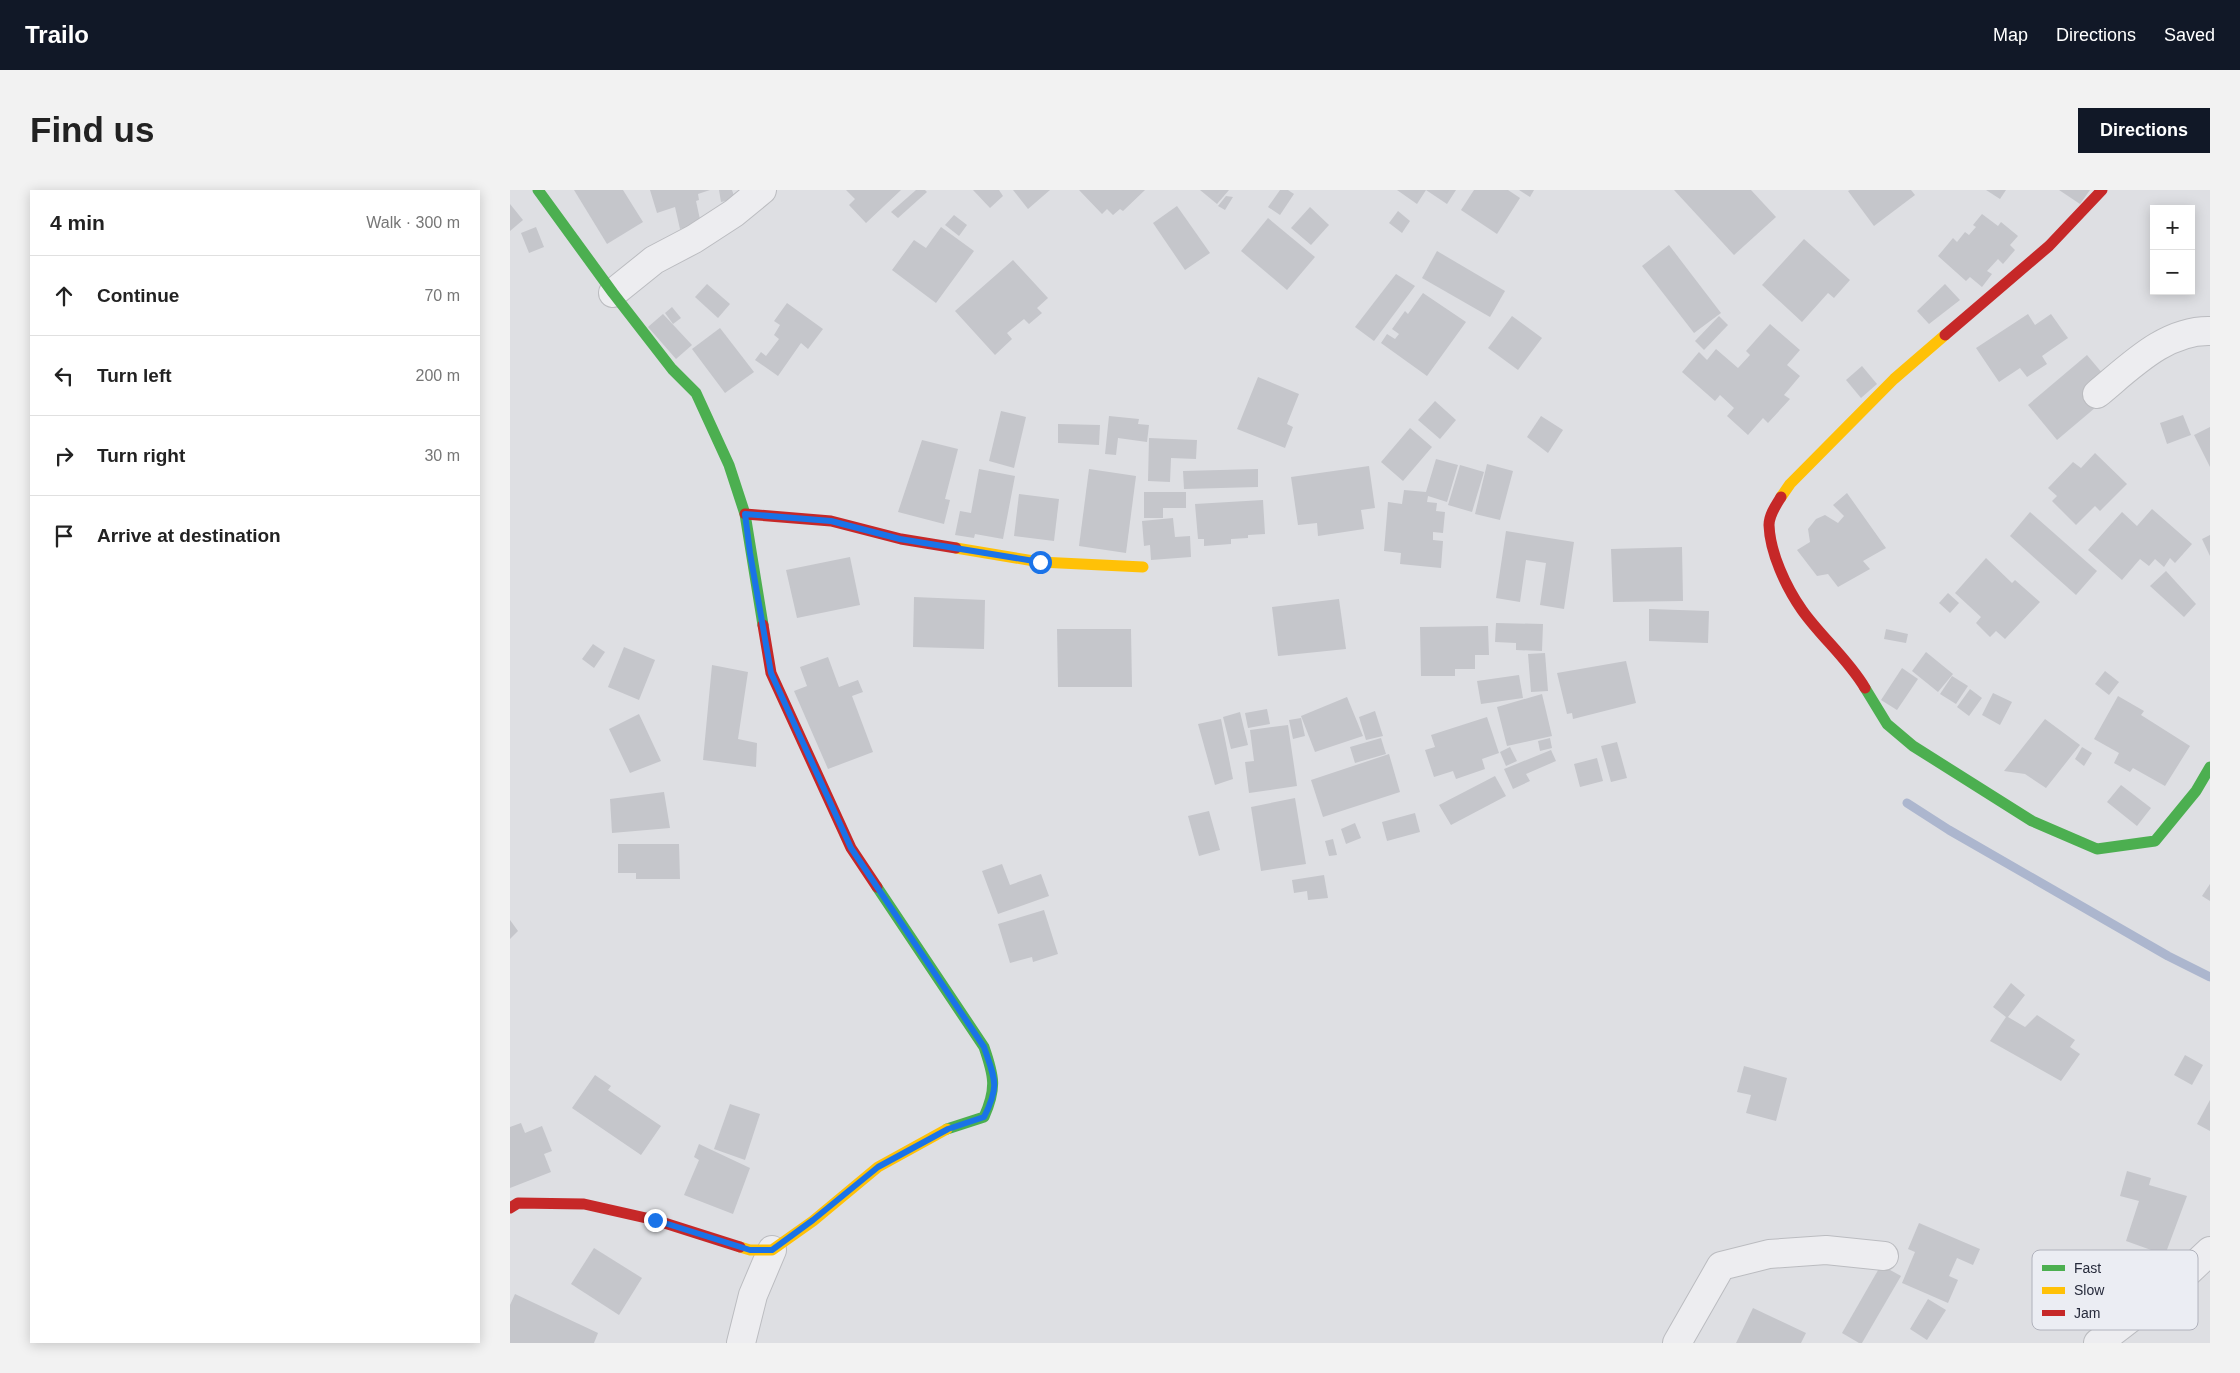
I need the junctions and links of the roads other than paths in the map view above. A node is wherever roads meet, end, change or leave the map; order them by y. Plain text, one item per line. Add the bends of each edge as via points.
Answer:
1 (538, 190) edge
2 (762, 190) edge
3 (2102, 190) edge
4 (613, 294) junction
5 (2210, 332) edge
6 (2097, 394) dead end
7 (745, 514) junction
8 (1143, 567) dead end
9 (2210, 768) edge
10 (510, 1208) edge
11 (772, 1250) junction
12 (2210, 1251) edge
13 (1884, 1256) dead end
14 (2198, 1262) edge
15 (2115, 1330) edge
16 (741, 1343) edge
17 (1676, 1343) edge
18 (2098, 1343) edge

1 - 4 street
2 - 4 street via 694,239 654,260
3 - 9 street via 2049,246 1894,379 1790,484 1774,507 1769,523 1774,551 1801,609 1864,684 1887,724 1913,746 2032,821 2097,849 2154,841 2196,791
4 - 7 street via 672,369 696,393 729,465
5 - 6 street via 2197,331 2171,339 2142,357
7 - 8 street via 831,521 900,539 1040,562
7 - 11 street via 771,673 851,848 984,1047 995,1082 994,1097 984,1117 948,1129 878,1167
10 - 11 street via 518,1203 584,1204 655,1220 750,1250
11 - 16 street via 753,1295
12 - 14 street
13 - 17 street via 1826,1250 1769,1254 1721,1266
15 - 18 street

